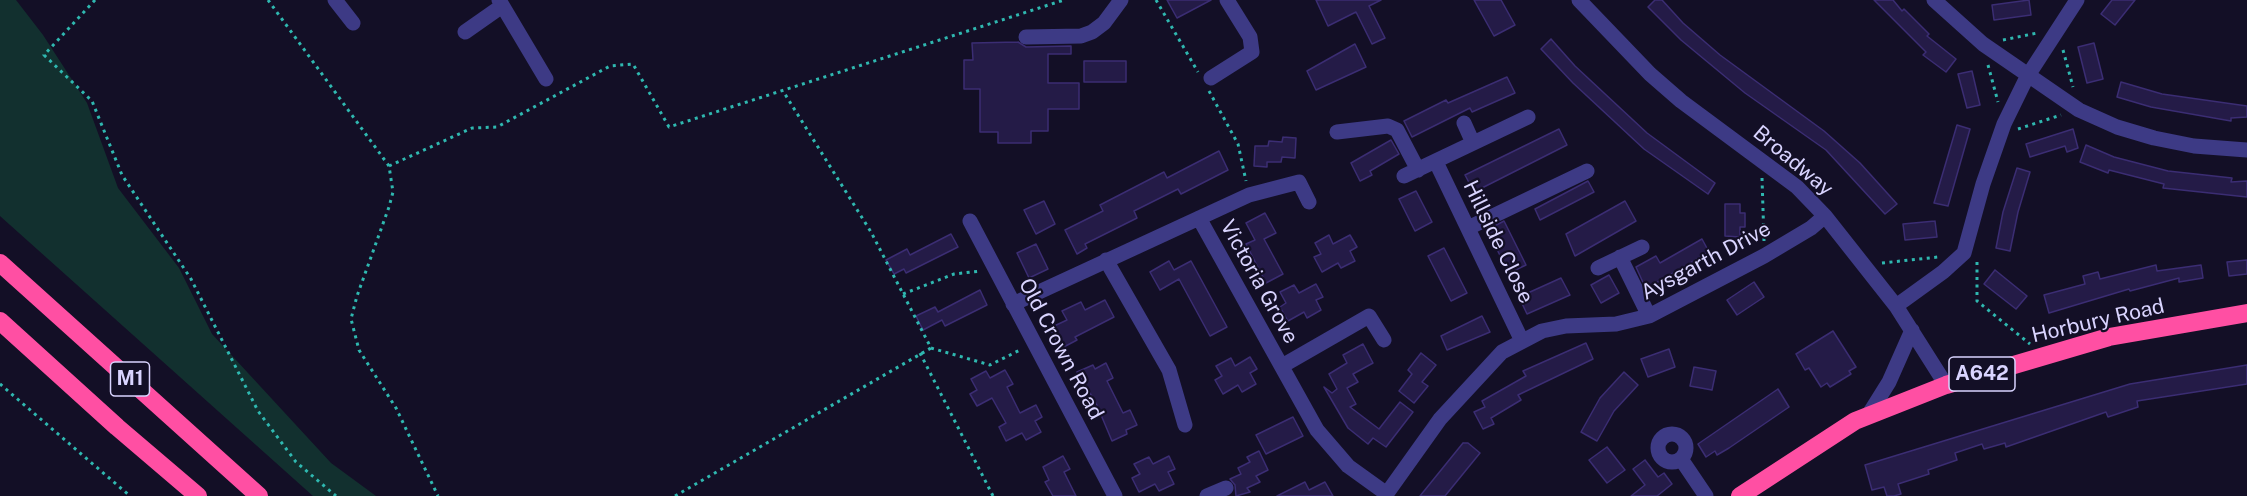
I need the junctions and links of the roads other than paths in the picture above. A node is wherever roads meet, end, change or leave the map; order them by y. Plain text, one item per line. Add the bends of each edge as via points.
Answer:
1 (335, 0) edge
2 (1121, 0) edge
3 (1227, 0) edge
4 (1580, 0) edge
5 (1934, 0) edge
6 (2077, 0) edge
7 (501, 3) edge
8 (353, 23) dead end
9 (465, 32) dead end
10 (1026, 37) dead end
11 (2027, 77) junction
12 (1205, 78) road end
13 (546, 80) dead end
14 (1528, 117) dead end
15 (1464, 123) dead end
16 (1337, 132) dead end
17 (1473, 143) junction
18 (2247, 150) edge
19 (1436, 162) junction
20 (1587, 171) dead end
21 (1309, 202) dead end
22 (1825, 216) junction
23 (1199, 218) junction
24 (970, 221) dead end
25 (1468, 228) junction
26 (1642, 247) dead end
27 (1620, 257) junction
28 (1106, 260) junction
29 (0, 263) edge
30 (1598, 268) dead end
31 (1013, 304) junction
32 (1896, 306) junction
33 (2247, 313) edge
34 (1649, 316) junction
35 (0, 321) edge
36 (1912, 330) junction
37 (1383, 340) dead end
38 (1522, 341) junction
39 (1282, 366) junction
40 (1946, 385) junction
41 (1869, 414) junction
42 (1185, 425) dead end
43 (1681, 459) dead end
44 (1226, 488) dead end
45 (1763, 490) edge
46 (1386, 495) edge
47 (198, 496) edge
48 (259, 496) edge
49 (1114, 496) edge
50 (1207, 496) edge
51 (1706, 496) edge
52 (1740, 496) edge

1 - 8 street
2 - 10 street via 1092,32 1081,36
3 - 12 street via 1250,37 1252,52
4 - 22 street, Broadway via 1650,74 1762,158
5 - 11 street
6 - 11 street
7 - 9 street
7 - 13 street
11 - 18 street via 2079,110 2117,127 2194,146
11 - 32 street via 2000,134 1964,253
14 - 17 street
15 - 17 street
16 - 19 street via 1388,126 1397,130 1411,173
17 - 19 street
19 - 25 street, Hillside Close
20 - 25 street
21 - 23 street, Victoria Grove via 1299,182 1249,195
22 - 32 street, Broadway
22 - 34 street, Aysgarth Drive via 1764,256
23 - 28 street, Victoria Grove
23 - 39 street, Victoria Grove
24 - 31 street, Old Crown Road
25 - 38 street, Hillside Close
26 - 27 street
27 - 30 street
27 - 34 street
28 - 31 street, Victoria Grove
28 - 42 street via 1169,370
29 - 48 highway, M1
31 - 49 street, Old Crown Road
32 - 36 street, Broadway
33 - 40 highway, Horbury Road / A642 via 2109,337
34 - 38 street, Aysgarth Drive via 1616,324 1566,326 1542,331
35 - 47 highway, M1
36 - 40 street, Broadway
36 - 41 street via 1889,382
37 - 39 street, Victoria Grove via 1369,316
38 - 46 street, Aysgarth Drive via 1485,367 1440,419
39 - 46 street, Victoria Grove via 1317,430 1348,466
40 - 41 highway, Horbury Road / A642
41 - 45 highway, Horbury Road / A642
43 - 51 street
44 - 50 street
45 - 52 highway, Horbury Road / A642

